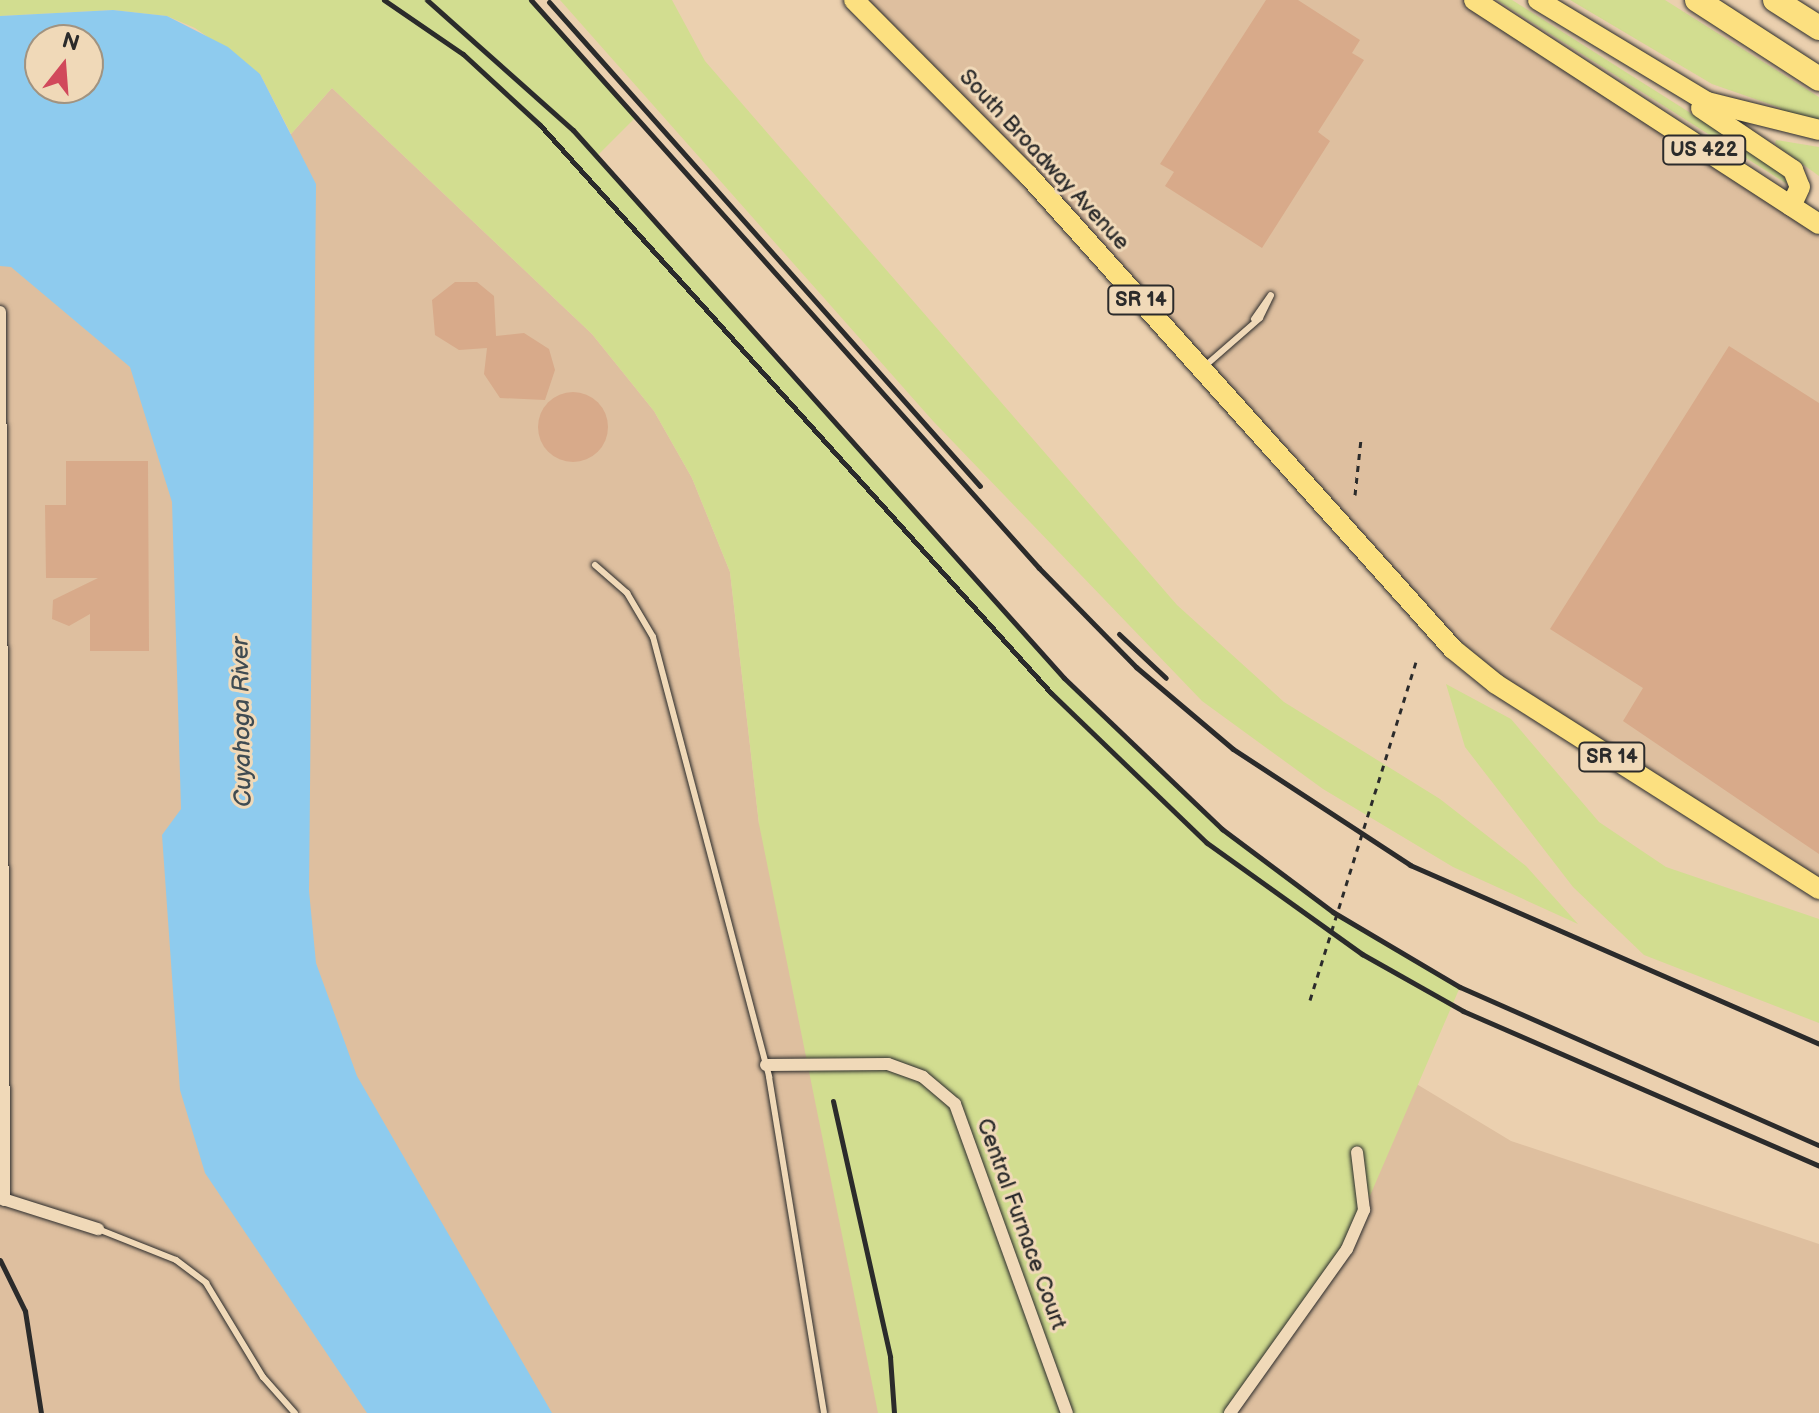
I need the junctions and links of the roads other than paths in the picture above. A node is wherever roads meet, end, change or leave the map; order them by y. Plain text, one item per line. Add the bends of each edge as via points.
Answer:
1 (854, 0) edge
2 (1474, 0) edge
3 (1538, 0) edge
4 (1697, 0) edge
5 (1718, 0) edge
6 (1775, 0) edge
7 (1819, 28) edge
8 (1819, 64) edge
9 (1659, 77) junction
10 (1819, 79) edge
11 (1819, 130) edge
12 (1791, 206) junction
13 (1819, 224) edge
14 (0, 312) edge
15 (1254, 319) dead end
16 (1203, 368) junction
17 (595, 565) dead end
18 (1819, 889) edge
19 (766, 1065) junction
20 (1357, 1152) dead end
21 (2, 1199) edge
22 (98, 1229) joint
23 (295, 1413) edge
24 (824, 1413) edge
25 (1067, 1413) edge
26 (1230, 1413) edge

1 - 16 main road, South Broadway Avenue / SR 14 via 965,108
2 - 12 main road, US 422
3 - 9 main road, US 422
4 - 10 highway
5 - 8 highway
6 - 7 highway
9 - 11 main road, US 422 via 1735,114
9 - 12 main road via 1793,170 1800,187
12 - 13 main road, US 422
14 - 21 street
15 - 16 lane
16 - 18 main road, South Broadway Avenue / SR 14 via 1417,610 1496,684
17 - 19 lane via 627,593 653,637
19 - 24 lane via 804,1258
19 - 25 street, Central Furnace Court via 888,1064 923,1077 948,1096 967,1125
20 - 26 street via 1364,1210 1347,1249
21 - 22 street
22 - 23 lane via 176,1260 206,1283 263,1377

